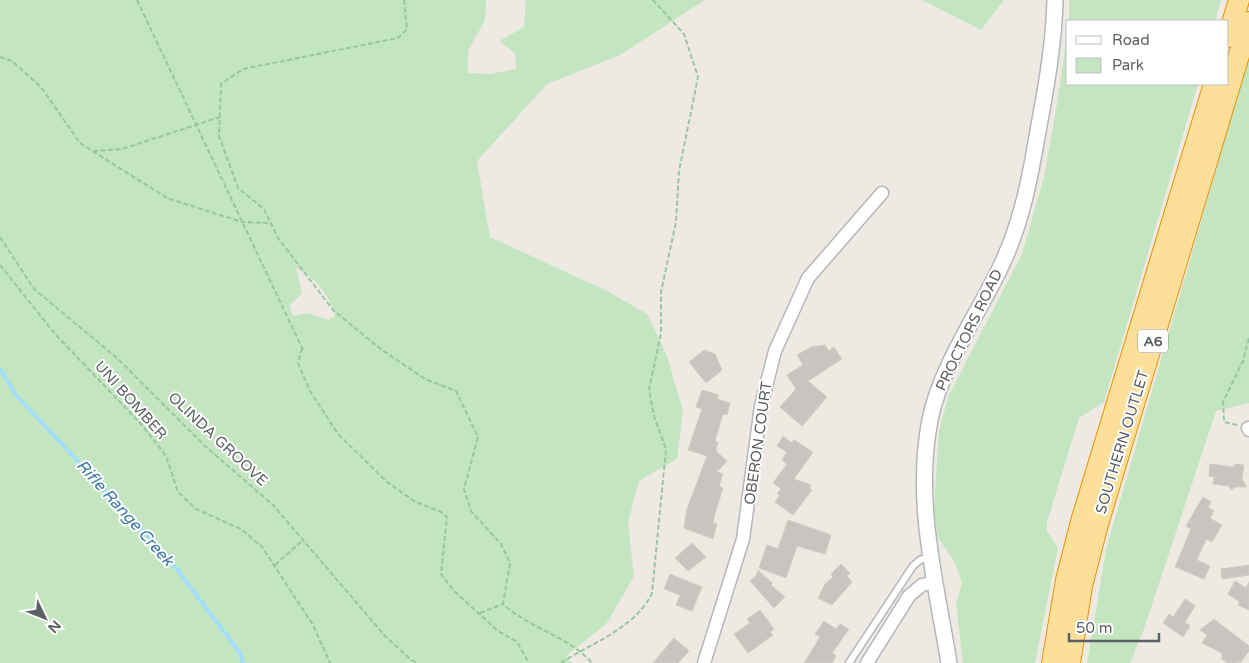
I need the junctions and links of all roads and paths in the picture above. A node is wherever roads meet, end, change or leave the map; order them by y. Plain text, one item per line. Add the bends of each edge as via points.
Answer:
1 (137, 0) edge
2 (404, 0) edge
3 (653, 0) edge
4 (1055, 0) edge
5 (1239, 0) edge
6 (1249, 22) edge
7 (1229, 34) edge
8 (0, 57) edge
9 (1214, 85) edge
10 (220, 117) junction
11 (197, 126) junction
12 (93, 151) junction
13 (882, 192) dead end
14 (242, 222) junction
15 (271, 223) junction
16 (0, 236) edge
17 (0, 265) edge
18 (1249, 338) edge
19 (302, 348) junction
20 (304, 352) dead end
21 (1249, 429) edge
22 (303, 540) junction
23 (931, 555) junction
24 (274, 566) junction
25 (935, 582) junction
26 (503, 604) junction
27 (480, 613) junction
28 (580, 650) junction
29 (330, 663) edge
30 (418, 663) edge
31 (529, 663) edge
32 (561, 663) edge
33 (592, 663) edge
34 (704, 663) edge
35 (849, 663) edge
36 (867, 663) edge
37 (949, 663) edge
38 (1052, 663) edge
39 (1070, 663) edge

1 - 11 path
2 - 10 path via 406,29 398,38 243,69 221,84
3 - 28 path via 684,34 698,77 680,170 676,222 661,292 662,333 649,390 666,449 652,593 648,603 618,630
4 - 23 street, PROCTORS ROAD via 1042,110 1021,217 1001,267 940,387 930,419 923,487
5 - 7 highway
6 - 39 highway, SOUTHERN OUTLET / A6 via 1094,538 1079,601
8 - 12 path via 12,61 41,88 80,143
9 - 38 highway, SOUTHERN OUTLET / A6 via 1082,518 1062,601
10 - 11 path
10 - 15 path via 219,136 238,188 264,209
11 - 12 path via 122,149
11 - 14 path
12 - 14 path via 167,198
13 - 34 street, OBERON COURT via 808,278 775,351 761,406 745,531
14 - 15 path
14 - 19 path
15 - 26 path via 278,238 334,310 382,350 425,379 456,391 478,437 464,488 472,511 501,544 510,563
16 - 22 path, OLINDA GROOVE via 34,289 117,358 205,446 273,505
17 - 24 path, UNI BOMBER via 55,334 142,425 166,456 178,492 196,509 241,528 262,547
18 - 21 path via 1223,402 1222,414 1224,422
19 - 20 path
19 - 27 path via 298,363 338,434 387,482 414,501 447,517 442,574 453,590
22 - 24 path
22 - 30 path, OLINDA GROOVE via 385,636
23 - 25 street, PROCTORS ROAD
23 - 35 lane via 913,566
24 - 29 path, UNI BOMBER via 313,625
25 - 36 street via 922,585 909,596
25 - 37 street, PROCTORS ROAD
26 - 27 path
26 - 28 path via 514,614
27 - 31 path via 498,631 517,642
28 - 32 path
28 - 33 path

